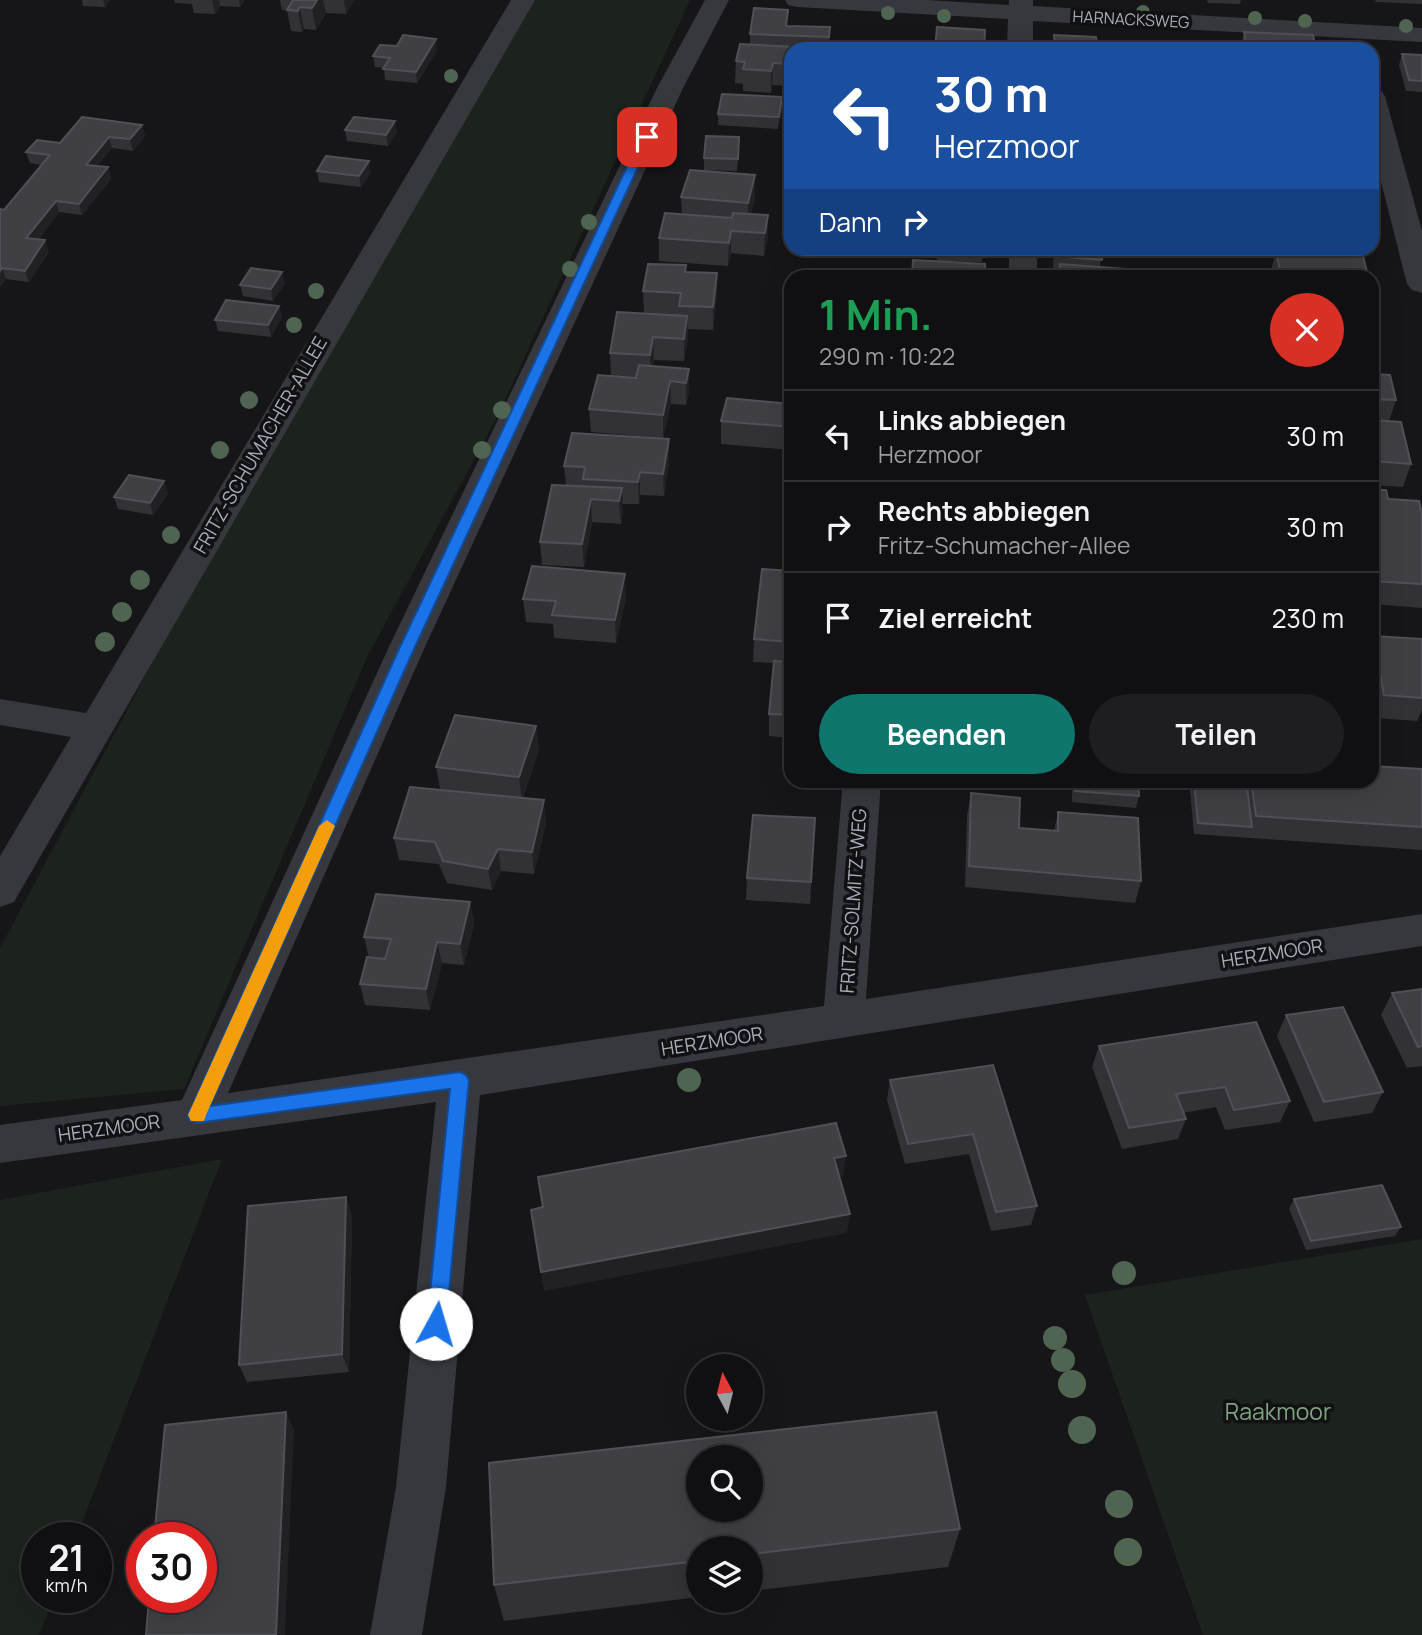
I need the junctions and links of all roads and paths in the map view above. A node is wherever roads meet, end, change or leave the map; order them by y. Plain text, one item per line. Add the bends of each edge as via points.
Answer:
1 (523, 0) edge
2 (717, 0) edge
3 (797, 0) edge
4 (1021, 7) edge
5 (1354, 30) edge
6 (1422, 35) edge
7 (1020, 42) edge
8 (1379, 116) edge
9 (1413, 212) edge
10 (1422, 284) edge
11 (0, 712) edge
12 (96, 728) junction
13 (861, 788) edge
14 (0, 891) edge
15 (1422, 930) edge
16 (844, 1021) junction
17 (460, 1080) junction
18 (197, 1115) junction
19 (0, 1144) edge
20 (396, 1635) edge

1 - 12 street, FRITZ-SCHUMACHER-ALLEE
2 - 18 street via 670,88 406,649
3 - 4 street, HARNACKSWEG
4 - 5 street, HARNACKSWEG
4 - 7 street
5 - 6 street, HARNACKSWEG
8 - 9 street
9 - 10 street
11 - 12 street
12 - 14 street, FRITZ-SCHUMACHER-ALLEE
13 - 16 street, FRITZ-SOLMITZ-WEG
15 - 16 street, HERZMOOR
16 - 17 street, HERZMOOR
17 - 18 street, HERZMOOR
17 - 20 street via 421,1487
18 - 19 street, HERZMOOR

